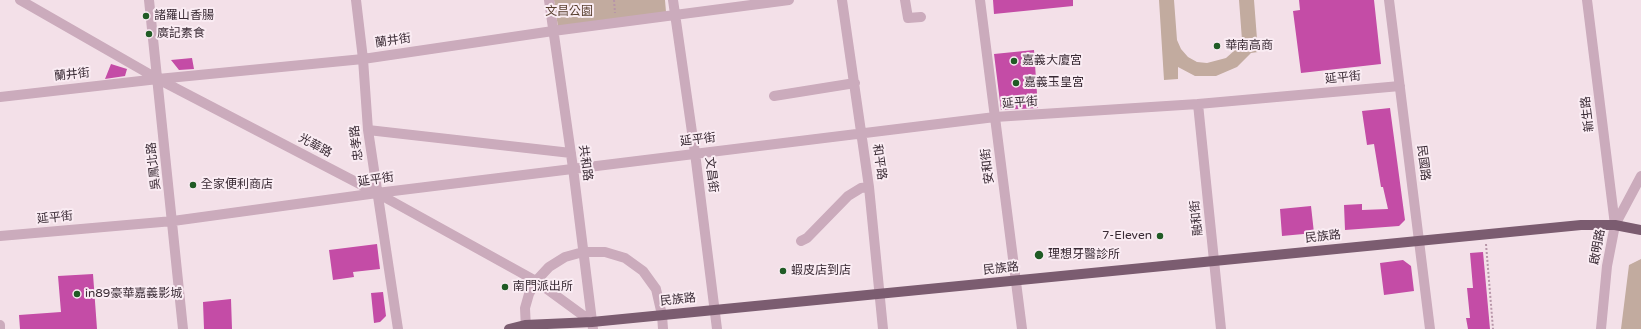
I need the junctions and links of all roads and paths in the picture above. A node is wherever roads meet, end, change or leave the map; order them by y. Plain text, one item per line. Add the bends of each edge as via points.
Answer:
1 (20, 0) edge
2 (149, 0) edge
3 (356, 0) edge
4 (549, 0) edge
5 (614, 0) edge
6 (673, 0) edge
7 (789, 0) edge
8 (842, 0) edge
9 (905, 0) edge
10 (980, 0) edge
11 (1389, 0) edge
12 (1587, 0) edge
13 (615, 15) dead end
14 (675, 15) junction
15 (921, 17) dead end
16 (553, 31) junction
17 (363, 59) junction
18 (158, 78) junction
19 (855, 84) junction
20 (1400, 86) junction
21 (0, 96) edge
22 (774, 96) dead end
23 (1198, 104) junction
24 (995, 117) junction
25 (368, 130) junction
26 (861, 133) junction
27 (571, 153) junction
28 (695, 153) junction
29 (573, 168) junction
30 (1641, 176) edge
31 (869, 187) junction
32 (377, 193) junction
33 (173, 221) junction
34 (1615, 225) junction
35 (1641, 230) edge
36 (1485, 235) junction
37 (0, 236) edge
38 (802, 241) dead end
39 (1420, 241) junction
40 (583, 252) junction
41 (1214, 261) junction
42 (536, 280) junction
43 (1015, 280) junction
44 (879, 294) junction
45 (716, 310) junction
46 (662, 315) junction
47 (0, 325) edge
48 (592, 325) edge
49 (525, 327) edge
50 (0, 329) edge
51 (183, 329) edge
52 (398, 329) edge
53 (509, 329) edge
54 (662, 329) edge
55 (717, 329) edge
56 (883, 329) edge
57 (1022, 329) edge
58 (1221, 329) edge
59 (1430, 329) edge
60 (1493, 329) edge
61 (1601, 329) edge

1 - 18 street, 光華路
2 - 18 street, 吳鳳北路
3 - 17 street, 忠孝路
4 - 16 street, 共和路
5 - 13 path
6 - 14 street, 文昌街
7 - 14 street, 蘭井街
8 - 19 street, 和平路
9 - 15 street via 908,18
10 - 24 street, 安和街
11 - 20 street, 民國路
12 - 34 street, 新生路
14 - 16 street, 蘭井街
14 - 28 street, 文昌街
16 - 17 street, 蘭井街
16 - 27 street, 共和路
17 - 18 street, 蘭井街
17 - 25 street, 忠孝路
18 - 21 street, 蘭井街
18 - 32 street, 光華路
18 - 33 street, 吳鳳北路
19 - 22 street
19 - 26 street, 和平路
20 - 23 street, 延平街
20 - 39 street, 民國路
23 - 24 street, 延平街
23 - 41 street, 融和街
24 - 26 street, 延平街
24 - 43 street, 安和街
25 - 27 street
25 - 32 street, 忠孝路
26 - 28 street, 延平街
26 - 31 street, 和平路
27 - 29 street, 共和路
28 - 29 street, 延平街
28 - 45 street, 文昌街
29 - 32 street, 延平街
29 - 40 street, 共和路
30 - 34 street, 啟明路
31 - 38 street via 861,188 848,196
31 - 44 street, 和平路
32 - 33 street, 延平街
32 - 42 street, 光華路
32 - 52 street, 忠孝路
33 - 37 street, 延平街
33 - 51 street, 吳鳳北路
34 - 35 main road, 民族路
34 - 36 main road, 民族路 via 1581,225
34 - 61 street, 啟明路 via 1607,266
36 - 39 main road, 民族路
36 - 60 path
39 - 41 main road, 民族路
39 - 59 street, 民國路
40 - 42 street via 565,257 549,267
40 - 46 street via 605,252 625,258 643,271 656,289
40 - 48 street, 共和路
41 - 43 main road, 民族路
41 - 58 street, 融和街
42 - 48 street, 光華路
42 - 49 street via 525,308
43 - 44 main road, 民族路
43 - 57 street, 安和街
44 - 45 main road, 民族路
44 - 56 street, 和平路
45 - 46 main road, 民族路
45 - 55 street, 文昌街
46 - 48 main road, 民族路
46 - 54 street
47 - 50 street
48 - 49 main road, 民族路
49 - 53 main road, 民族路

